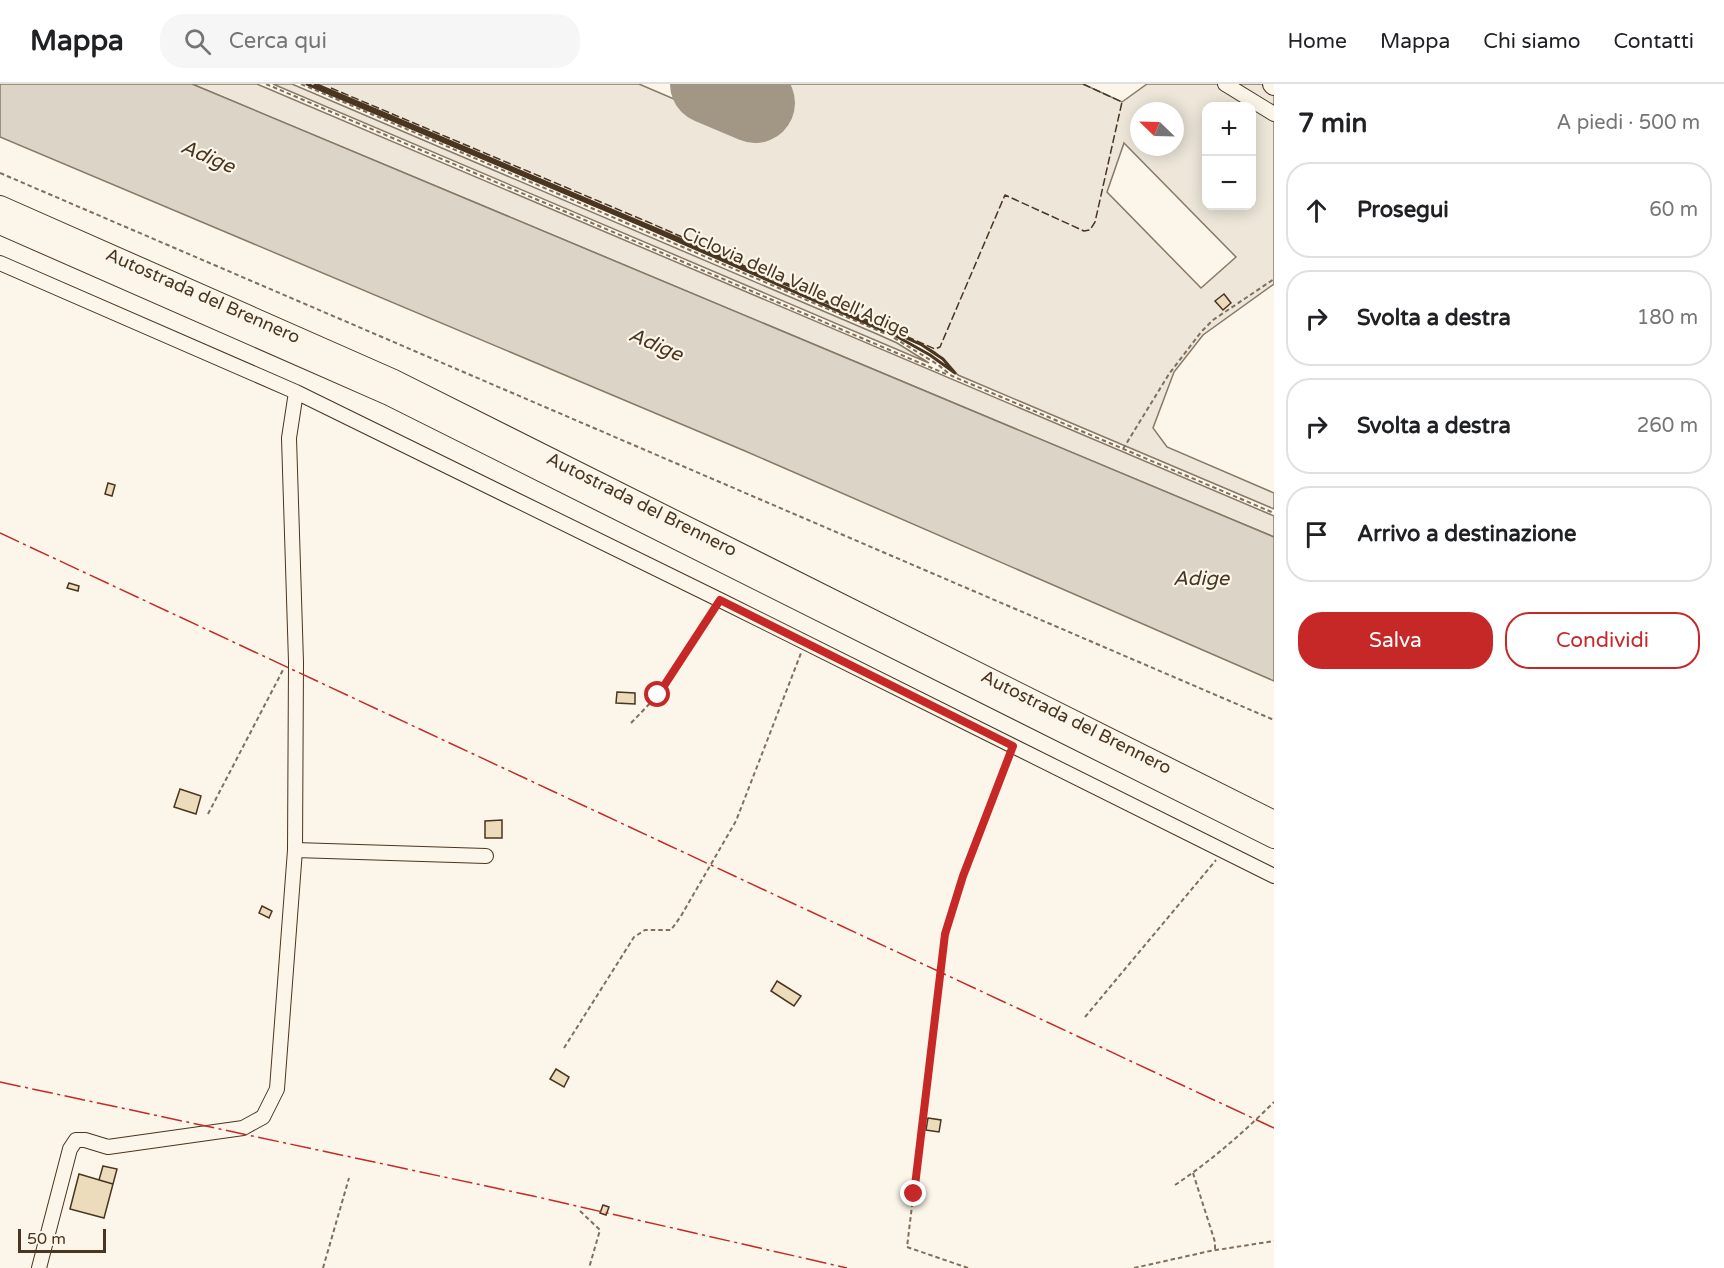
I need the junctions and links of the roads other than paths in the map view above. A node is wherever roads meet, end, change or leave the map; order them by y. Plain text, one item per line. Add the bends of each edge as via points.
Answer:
1 (1225, 84) edge
2 (1274, 114) edge
3 (0, 206) edge
4 (0, 224) edge
5 (0, 263) edge
6 (296, 392) junction
7 (1274, 821) edge
8 (1274, 838) edge
9 (295, 850) junction
10 (486, 856) dead end
11 (1274, 876) edge
12 (39, 1268) edge

1 - 2 street
3 - 7 highway, Autostrada del Brennero via 394,380
4 - 8 highway, Autostrada del Brennero via 389,395
5 - 6 street
6 - 9 street via 289,438
6 - 11 street
9 - 10 street
9 - 12 street via 277,1089 263,1117 243,1128 108,1147 76,1140 70,1149

